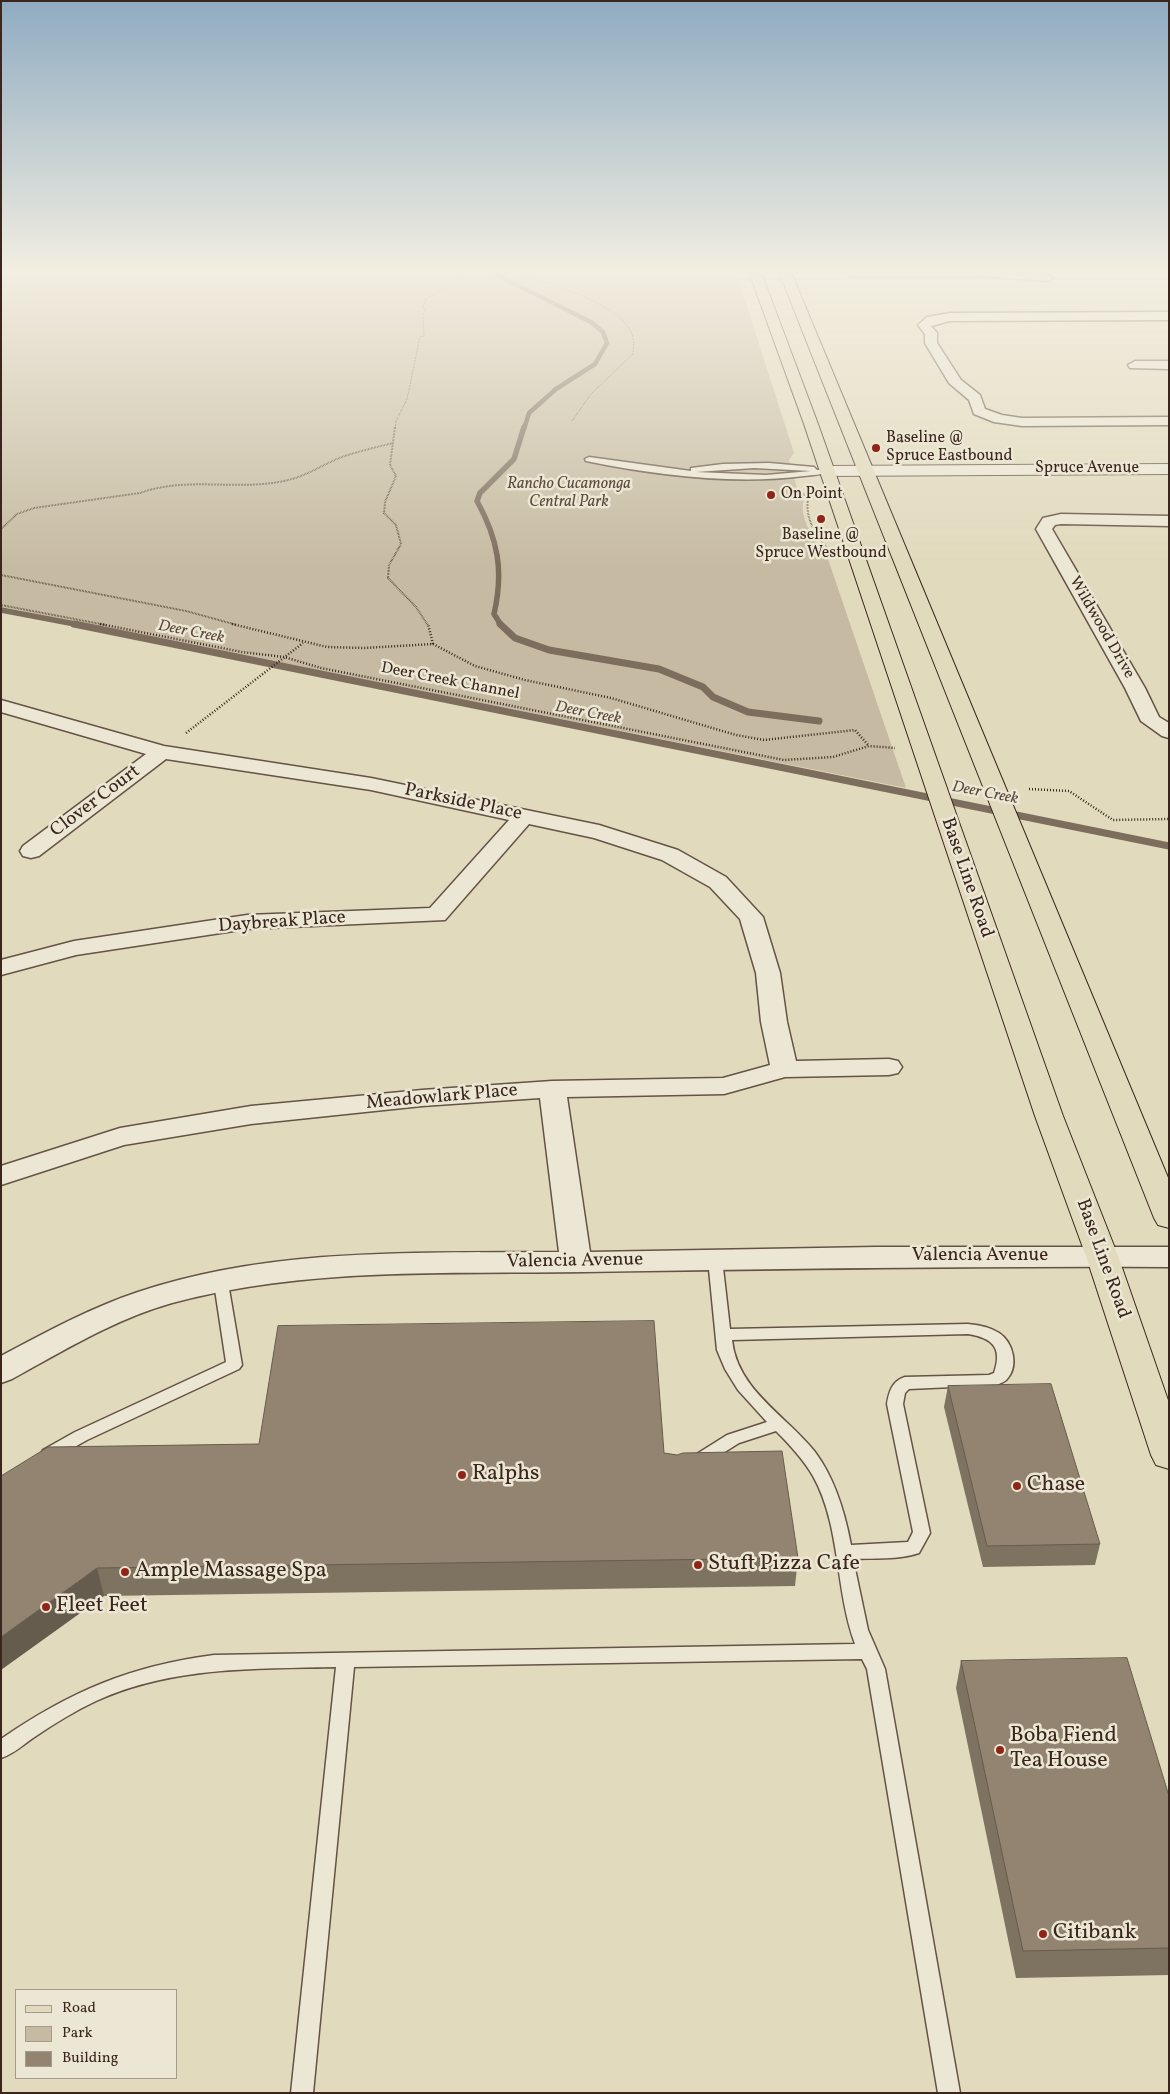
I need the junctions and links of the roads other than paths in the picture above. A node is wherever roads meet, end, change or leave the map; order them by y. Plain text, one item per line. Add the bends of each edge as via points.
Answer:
1 (790, 370) edge
2 (824, 370) edge
3 (948, 370) edge
4 (1169, 421) edge
5 (589, 459) dead end
6 (1169, 469) edge
7 (865, 470) junction
8 (826, 471) junction
9 (1169, 520) edge
10 (1, 706) edge
11 (1168, 732) edge
12 (162, 752) junction
13 (523, 817) junction
14 (31, 851) dead end
15 (1, 968) edge
16 (889, 1067) dead end
17 (784, 1069) junction
18 (552, 1089) junction
19 (1, 1176) edge
20 (1169, 1218) edge
21 (1102, 1256) junction
22 (1169, 1257) edge
23 (715, 1259) junction
24 (576, 1262) junction
25 (221, 1283) junction
26 (723, 1335) junction
27 (1, 1371) edge
28 (780, 1424) junction
29 (1169, 1455) edge
30 (33, 1463) edge
31 (684, 1469) edge
32 (843, 1552) junction
33 (867, 1651) junction
34 (346, 1660) junction
35 (1, 1750) edge
36 (302, 2093) edge
37 (949, 2093) edge

1 - 8 main road, Base Line Road
2 - 7 main road
3 - 4 street via 956,383 975,398 979,411 999,419 1022,422
5 - 8 lane via 714,477 797,476
6 - 7 street, Spruce Avenue
7 - 8 street, Spruce Avenue
7 - 20 main road
8 - 21 main road, Base Line Road via 1049,1116
9 - 11 street, Wildwood Drive via 1060,519 1049,521 1044,529 1151,721
10 - 12 street, Parkside Place
12 - 13 street, Parkside Place via 371,784
12 - 14 street, Clover Court
13 - 15 street, Daybreak Place via 437,914 247,922 74,948
13 - 17 street, Parkside Place via 599,832 670,855 718,882 751,917 768,972
16 - 17 street, Meadowlark Place
17 - 18 street, Meadowlark Place via 724,1086
18 - 19 street, Meadowlark Place via 251,1115 120,1137
18 - 24 street
21 - 22 street, Valencia Avenue
21 - 23 street, Valencia Avenue
21 - 29 main road, Base Line Road
23 - 24 street, Valencia Avenue
23 - 26 lane
24 - 25 street, Valencia Avenue via 407,1265 275,1273
25 - 27 street, Valencia Avenue via 173,1292 94,1320
25 - 30 lane via 234,1365 81,1436
26 - 28 lane via 734,1376 742,1388
26 - 32 lane via 968,1329 986,1331 1000,1341 1006,1355 1002,1376 991,1381 905,1383 897,1391 895,1404 922,1533 913,1548
28 - 31 lane via 733,1439
28 - 32 lane via 805,1450 822,1477 834,1509
32 - 33 lane via 855,1619
33 - 34 lane
33 - 37 lane via 876,1669
34 - 35 lane via 223,1662 159,1670 89,1694 45,1719
34 - 36 lane

